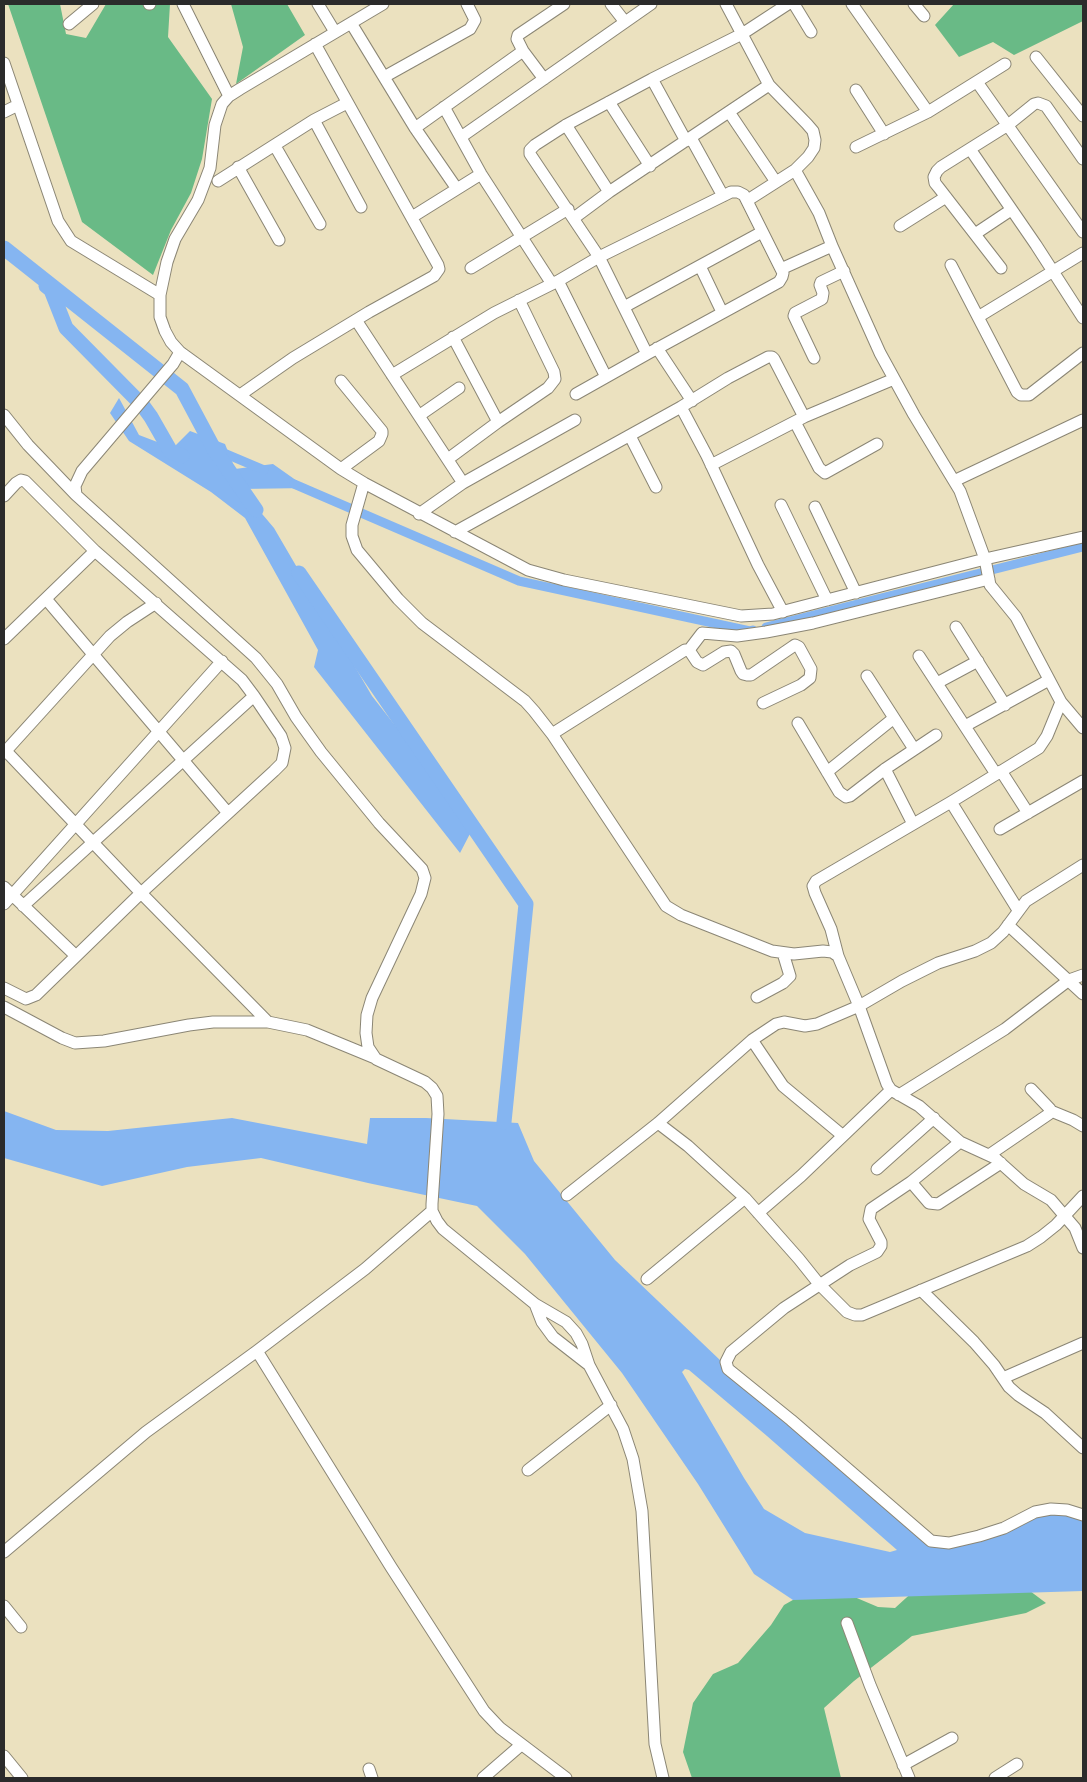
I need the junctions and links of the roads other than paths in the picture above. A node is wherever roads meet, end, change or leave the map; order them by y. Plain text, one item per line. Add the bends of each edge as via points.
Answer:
1 (91, 4) edge
2 (183, 4) edge
3 (318, 4) edge
4 (467, 4) edge
5 (564, 4) edge
6 (611, 4) edge
7 (652, 4) edge
8 (726, 4) edge
9 (788, 4) edge
10 (794, 4) edge
11 (852, 4) edge
12 (914, 4) edge
13 (379, 5) edge
14 (924, 16) dead end
15 (351, 22) junction
16 (625, 22) junction
17 (69, 24) dead end
18 (335, 32) junction
19 (811, 32) dead end
20 (742, 34) junction
21 (315, 44) junction
22 (523, 51) junction
23 (1036, 57) dead end
24 (4, 63) edge
25 (1005, 64) dead end
26 (384, 77) junction
27 (544, 79) junction
28 (652, 79) junction
29 (978, 82) junction
30 (769, 85) junction
31 (856, 90) dead end
32 (229, 96) junction
33 (348, 102) junction
34 (609, 102) junction
35 (18, 105) junction
36 (444, 107) junction
37 (4, 112) edge
38 (729, 112) junction
39 (928, 112) junction
40 (1082, 112) edge
41 (314, 120) junction
42 (566, 125) junction
43 (1008, 125) junction
44 (416, 128) junction
45 (884, 134) junction
46 (461, 137) junction
47 (688, 140) junction
48 (275, 146) junction
49 (856, 147) dead end
50 (970, 149) junction
51 (1083, 159) edge
52 (650, 166) junction
53 (238, 167) junction
54 (795, 170) junction
55 (481, 174) junction
56 (218, 182) dead end
57 (776, 182) junction
58 (456, 189) junction
59 (609, 192) junction
60 (723, 196) junction
61 (946, 197) junction
62 (748, 200) junction
63 (360, 207) dead end
64 (1011, 210) junction
65 (571, 213) junction
66 (412, 218) junction
67 (320, 224) dead end
68 (900, 226) dead end
69 (762, 232) junction
70 (1083, 232) edge
71 (975, 234) junction
72 (521, 236) junction
73 (280, 240) dead end
74 (832, 246) junction
75 (1083, 252) edge
76 (598, 258) junction
77 (951, 265) dead end
78 (700, 266) junction
79 (471, 268) dead end
80 (1001, 268) dead end
81 (781, 269) junction
82 (844, 271) junction
83 (1053, 272) junction
84 (555, 282) junction
85 (160, 295) junction
86 (519, 300) junction
87 (624, 307) junction
88 (722, 312) junction
89 (978, 318) junction
90 (1083, 318) edge
91 (356, 320) junction
92 (453, 338) junction
93 (652, 351) junction
94 (180, 352) junction
95 (1083, 353) edge
96 (814, 358) dead end
97 (392, 374) junction
98 (606, 377) junction
99 (894, 379) junction
100 (340, 380) dead end
101 (459, 388) dead end
102 (576, 394) dead end
103 (240, 395) junction
104 (692, 400) junction
105 (681, 408) junction
106 (4, 415) edge
107 (420, 415) junction
108 (799, 419) junction
109 (575, 420) dead end
110 (1083, 420) edge
111 (498, 422) junction
112 (630, 436) junction
113 (877, 444) dead end
114 (448, 459) junction
115 (711, 466) junction
116 (341, 469) junction
117 (954, 481) junction
118 (463, 483) junction
119 (656, 487) dead end
120 (363, 488) junction
121 (76, 495) junction
122 (4, 496) edge
123 (780, 504) dead end
124 (815, 507) dead end
125 (419, 514) junction
126 (455, 532) junction
127 (1083, 538) edge
128 (96, 551) junction
129 (985, 562) junction
130 (989, 579) junction
131 (856, 593) junction
132 (46, 598) junction
133 (826, 600) junction
134 (156, 603) junction
135 (783, 612) junction
136 (956, 626) dead end
137 (4, 639) edge
138 (689, 650) junction
139 (94, 653) junction
140 (919, 656) dead end
141 (222, 661) junction
142 (978, 661) junction
143 (867, 676) dead end
144 (1049, 680) junction
145 (937, 683) junction
146 (254, 696) junction
147 (1060, 702) junction
148 (763, 704) dead end
149 (1005, 705) junction
150 (894, 718) junction
151 (798, 723) dead end
152 (965, 726) junction
153 (1083, 728) edge
154 (159, 730) junction
155 (552, 734) junction
156 (936, 735) dead end
157 (914, 749) junction
158 (4, 751) edge
159 (184, 760) junction
160 (886, 768) junction
161 (827, 772) junction
162 (998, 772) junction
163 (1083, 781) edge
164 (951, 802) junction
165 (228, 813) junction
166 (1028, 813) junction
167 (74, 823) junction
168 (913, 824) junction
169 (1000, 829) dead end
170 (92, 842) junction
171 (1083, 865) edge
172 (8, 891) edge
173 (140, 893) junction
174 (4, 904) edge
175 (23, 906) junction
176 (1018, 910) junction
177 (1008, 925) junction
178 (783, 953) junction
179 (76, 956) junction
180 (838, 956) junction
181 (1083, 975) edge
182 (1069, 980) junction
183 (4, 988) edge
184 (1083, 994) edge
185 (757, 997) dead end
186 (859, 1006) junction
187 (4, 1007) edge
188 (268, 1022) junction
189 (752, 1040) junction
190 (376, 1059) junction
191 (1031, 1089) dead end
192 (895, 1092) junction
193 (1051, 1112) junction
194 (934, 1118) junction
195 (658, 1123) junction
196 (1083, 1126) edge
197 (842, 1135) junction
198 (960, 1142) junction
199 (989, 1155) junction
200 (1001, 1163) junction
201 (877, 1169) dead end
202 (911, 1182) junction
203 (567, 1196) dead end
204 (1083, 1196) edge
205 (745, 1198) junction
206 (432, 1208) junction
207 (758, 1213) junction
208 (1065, 1216) junction
209 (1079, 1226) edge
210 (1083, 1248) edge
211 (647, 1279) dead end
212 (819, 1284) junction
213 (922, 1290) junction
214 (535, 1304) junction
215 (1083, 1343) edge
216 (257, 1351) junction
217 (589, 1366) junction
218 (1003, 1378) junction
219 (611, 1404) junction
220 (1083, 1448) edge
221 (528, 1470) dead end
222 (1083, 1515) edge
223 (4, 1552) edge
224 (4, 1606) edge
225 (847, 1623) dead end
226 (21, 1626) dead end
227 (952, 1738) dead end
228 (522, 1744) junction
229 (4, 1756) edge
230 (1017, 1764) dead end
231 (903, 1765) junction
232 (22, 1778) edge
233 (483, 1778) edge
234 (566, 1778) edge
235 (663, 1778) edge
236 (909, 1778) edge
237 (995, 1778) edge

1 - 17 street
2 - 32 street
3 - 18 street
4 - 26 street via 475,20 470,29
5 - 22 street via 518,35
6 - 16 street
7 - 16 street
8 - 20 street
9 - 20 street
10 - 19 street
11 - 39 street
12 - 14 street
13 - 15 street
15 - 18 street
15 - 26 street
16 - 27 street
18 - 21 street
20 - 28 street
20 - 30 street
21 - 32 street
21 - 33 street
22 - 27 street
22 - 36 street
23 - 40 street
24 - 35 street
25 - 29 street
26 - 44 street
27 - 46 street
28 - 34 street
28 - 47 street
29 - 39 street
29 - 43 street
30 - 38 street
30 - 54 street via 813,131 816,140 808,157
31 - 45 street
32 - 85 street via 218,114 206,182 175,239
33 - 41 street
33 - 66 street
34 - 42 street
34 - 52 street
35 - 37 street
35 - 85 street via 63,231 79,247
36 - 44 street
36 - 46 street
38 - 47 street
38 - 57 street
39 - 45 street
41 - 48 street
41 - 63 street
42 - 59 street
42 - 65 street via 535,144 530,154
43 - 50 street
43 - 51 street via 1034,104 1042,103
43 - 70 street
44 - 58 street
45 - 49 street
46 - 55 street
47 - 52 street
47 - 60 street
48 - 53 street
48 - 67 street
50 - 61 street via 934,177
50 - 64 street
52 - 59 street
53 - 56 street
53 - 73 street
54 - 57 street
54 - 74 street via 819,213
55 - 58 street
55 - 72 street
57 - 62 street
58 - 66 street
59 - 65 street
60 - 62 street via 738,192
60 - 76 street
61 - 68 street
61 - 71 street
62 - 69 street
64 - 71 street
64 - 83 street
65 - 72 street
65 - 76 street
66 - 91 street via 438,264 438,273
69 - 78 street
69 - 81 street
71 - 80 street
72 - 79 street
72 - 84 street
74 - 81 street
74 - 82 street
75 - 83 street
76 - 84 street
76 - 87 street
77 - 89 street
78 - 87 street
78 - 88 street
81 - 88 street via 779,282
82 - 96 street via 821,282 822,299 795,313
82 - 99 street
83 - 89 street
83 - 90 street
84 - 86 street
84 - 98 street
85 - 94 street via 160,317 171,342
86 - 92 street
86 - 111 street via 555,379 548,388
87 - 93 street
88 - 93 street
89 - 95 street via 1021,396 1029,395
91 - 97 street
91 - 103 street via 280,366
92 - 97 street
92 - 111 street
93 - 98 street
93 - 104 street
94 - 103 street
94 - 121 street via 77,480
97 - 107 street
98 - 102 street
99 - 108 street
99 - 117 street
100 - 116 street via 382,431 379,441
101 - 107 street
103 - 116 street
104 - 105 street
104 - 108 street via 772,357
105 - 112 street
105 - 115 street
106 - 121 street
107 - 114 street
108 - 113 street via 819,468 825,473
108 - 115 street
109 - 118 street
110 - 117 street
111 - 114 street
112 - 119 street
112 - 126 street
114 - 118 street
115 - 135 street
116 - 120 street
117 - 129 street
118 - 125 street
120 - 125 street
120 - 155 street via 352,525 357,550 422,624 525,701
121 - 190 street via 256,658 321,752 422,869 425,878 421,894 372,998 366,1033 368,1047
122 - 128 street via 16,483 25,481
123 - 133 street
124 - 131 street
125 - 126 street
126 - 135 street via 543,575 741,616
127 - 129 street
128 - 132 street
128 - 134 street
129 - 130 street
129 - 131 street
130 - 138 street via 766,632 737,636 702,633
130 - 144 street via 1021,625
131 - 133 street
132 - 137 street
132 - 139 street
133 - 135 street
134 - 139 street via 120,627
134 - 141 street
136 - 142 street
138 - 148 street via 703,665 731,651 743,674 751,675 792,647 799,647 811,669 810,678
138 - 155 street via 680,652
139 - 154 street
139 - 158 street
140 - 145 street
141 - 146 street
141 - 154 street
142 - 145 street
142 - 149 street
143 - 150 street
144 - 147 street
144 - 149 street
145 - 152 street
146 - 159 street
146 - 165 street via 281,736 284,757 282,764
147 - 153 street
147 - 162 street via 1044,743
149 - 152 street
150 - 157 street
150 - 161 street
151 - 161 street
152 - 162 street
154 - 159 street
154 - 167 street
155 - 178 street via 666,906 760,947
156 - 157 street
157 - 160 street
158 - 167 street
159 - 165 street
159 - 170 street
160 - 161 street via 846,797 839,792
160 - 168 street
162 - 164 street
162 - 166 street
163 - 166 street
164 - 168 street
164 - 176 street
165 - 173 street
166 - 169 street
167 - 170 street
167 - 172 street
168 - 180 street via 816,881 813,886
170 - 173 street
170 - 175 street
171 - 176 street via 1026,901
172 - 174 street
172 - 175 street
173 - 179 street
173 - 188 street
175 - 179 street
176 - 177 street
177 - 182 street
177 - 186 street via 991,943 938,963
178 - 180 street via 822,951
178 - 185 street via 790,976
179 - 183 street via 32,998 26,999
180 - 186 street
181 - 182 street
182 - 184 street
182 - 192 street via 1005,1029
186 - 189 street via 810,1025 780,1022
186 - 192 street via 887,1084
187 - 188 street via 76,1043 213,1022
188 - 190 street via 307,1030
189 - 195 street
189 - 197 street via 783,1086
190 - 206 street via 425,1082 437,1096
191 - 193 street
192 - 194 street
192 - 197 street
193 - 196 street
193 - 199 street
194 - 198 street
194 - 201 street
195 - 203 street
195 - 205 street
197 - 207 street
198 - 199 street
198 - 202 street
199 - 200 street
200 - 202 street via 938,1204 929,1204
200 - 208 street via 1024,1184 1051,1200
202 - 212 street via 869,1214 881,1242 880,1249
204 - 208 street
205 - 207 street
205 - 211 street
206 - 214 street via 444,1230
206 - 216 street via 365,1269
207 - 212 street
208 - 209 street
208 - 213 street via 1027,1246
209 - 210 street
212 - 213 street via 847,1312 855,1315
212 - 222 street via 731,1352 726,1362 728,1368 931,1541 949,1543 979,1536 1035,1512 1051,1509
213 - 218 street via 974,1342
214 - 217 street via 542,1322 553,1336
214 - 217 street via 566,1322 576,1333
215 - 218 street
216 - 223 street via 146,1432
216 - 228 street via 484,1711 494,1723
217 - 219 street
218 - 220 street via 1018,1395 1045,1412
219 - 221 street
219 - 235 street via 633,1459 642,1511 655,1744
224 - 226 street
225 - 231 street
227 - 231 street
228 - 233 street
228 - 234 street
229 - 232 street
230 - 237 street
231 - 236 street

